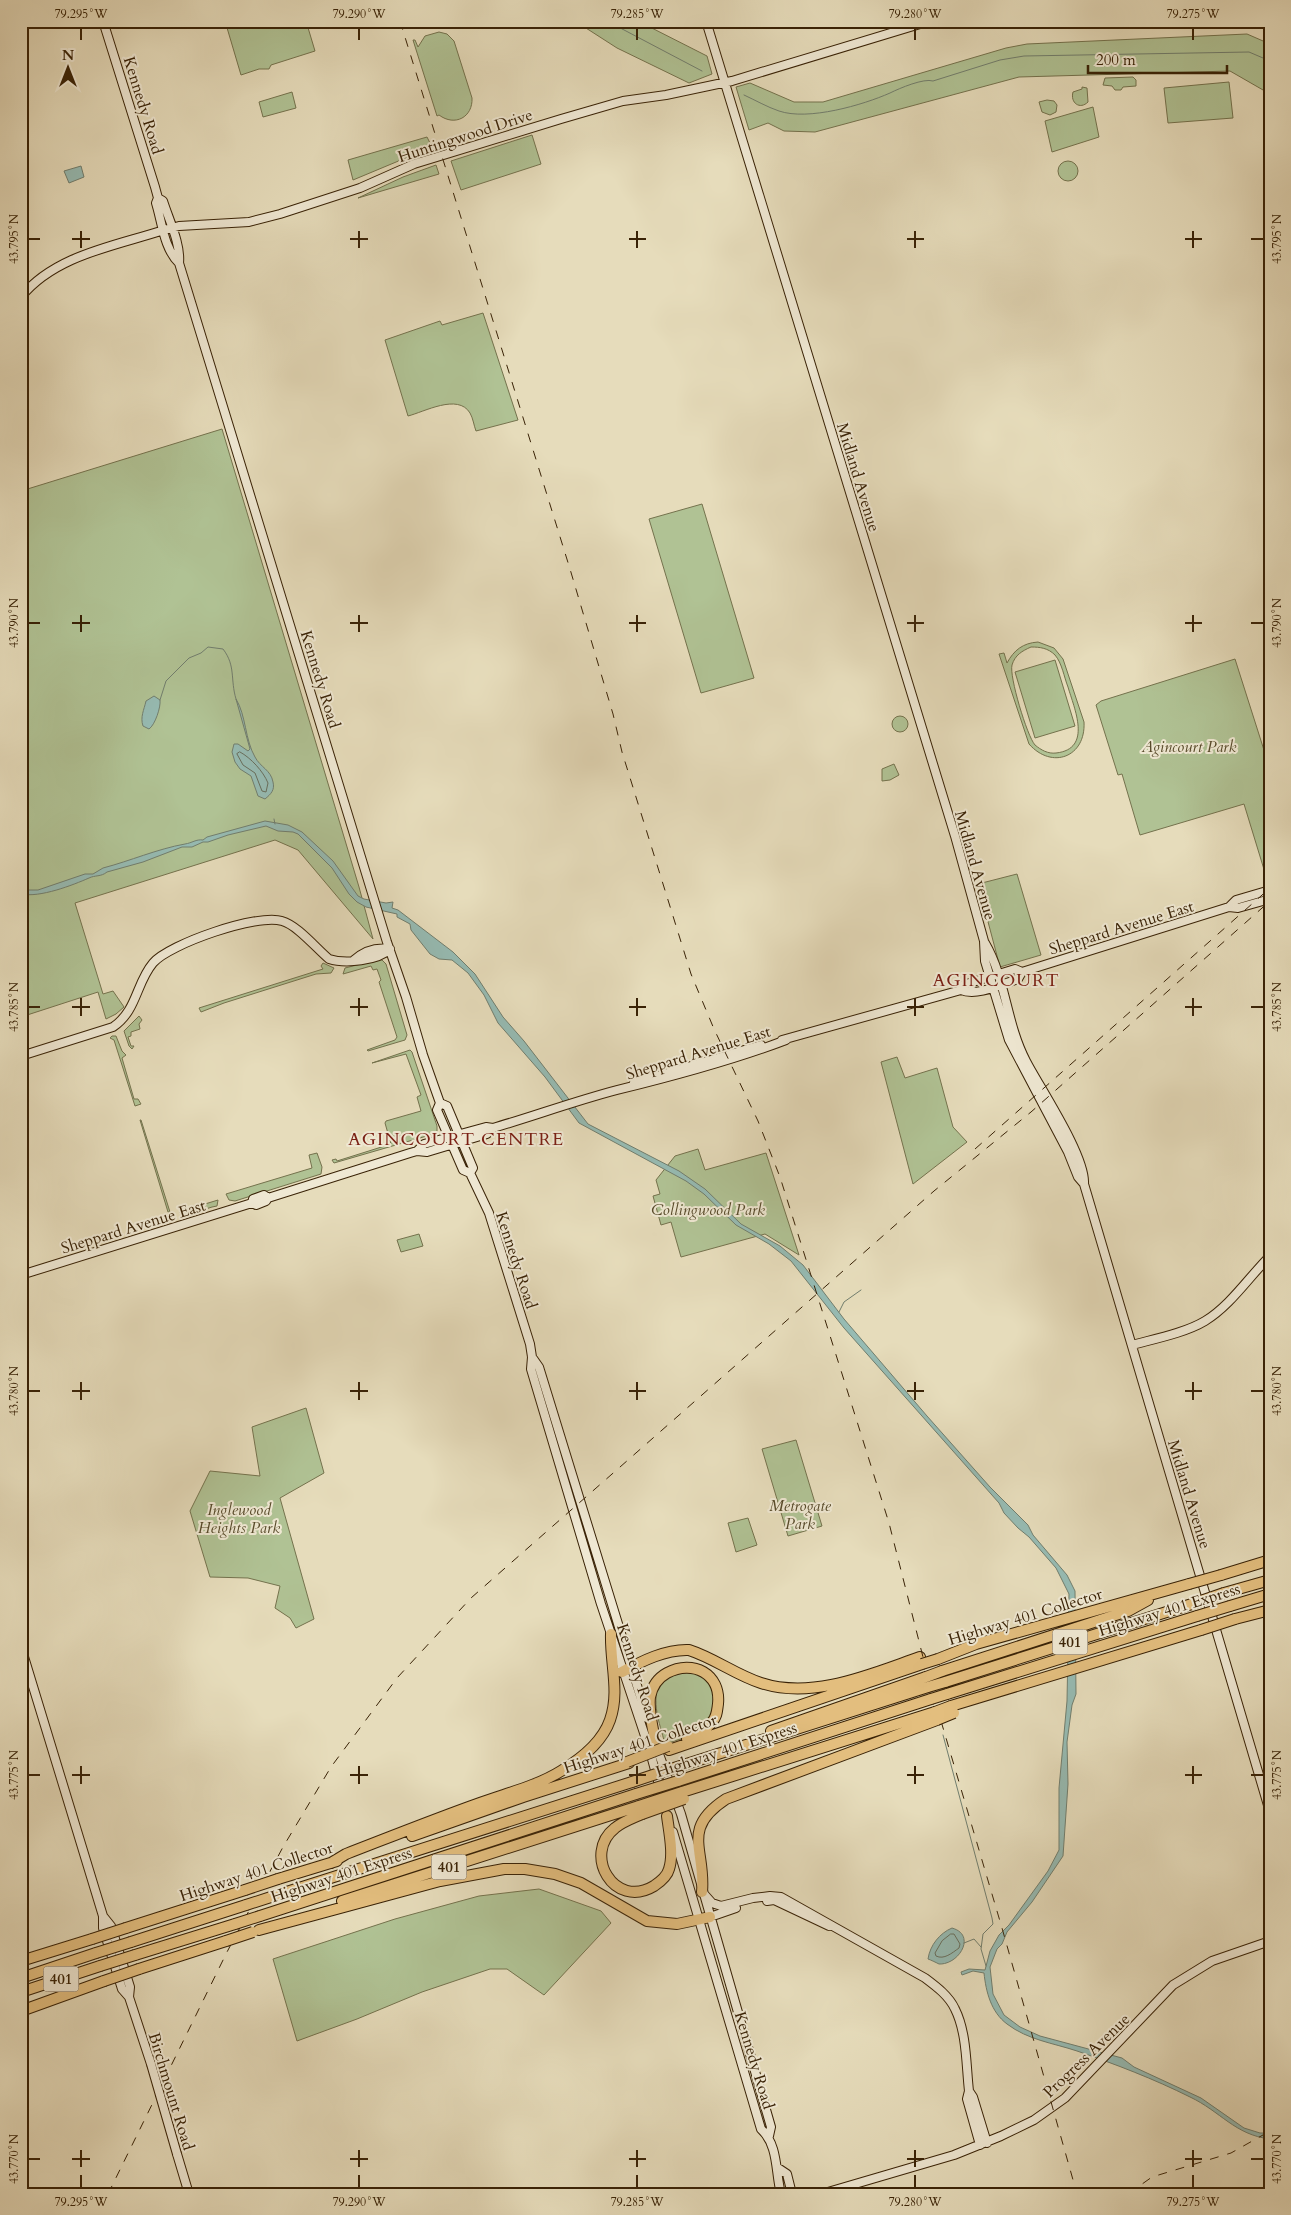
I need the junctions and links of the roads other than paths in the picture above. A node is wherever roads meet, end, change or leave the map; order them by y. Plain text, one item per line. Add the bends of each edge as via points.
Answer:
1 (103, 21) edge
2 (706, 21) edge
3 (930, 21) edge
4 (724, 82) junction
5 (168, 229) junction
6 (21, 297) edge
7 (1270, 890) edge
8 (1270, 899) edge
9 (1229, 907) junction
10 (984, 941) junction
11 (390, 950) junction
12 (1022, 972) junction
13 (1000, 975) junction
14 (990, 977) junction
15 (1002, 984) junction
16 (992, 987) junction
17 (961, 990) junction
18 (21, 1056) edge
19 (440, 1103) junction
20 (461, 1138) junction
21 (451, 1140) junction
22 (470, 1173) junction
23 (1084, 1184) junction
24 (1270, 1256) edge
25 (21, 1275) edge
26 (1132, 1345) junction
27 (532, 1357) junction
28 (1270, 1560) edge
29 (1270, 1580) edge
30 (1162, 1592) junction
31 (1270, 1594) edge
32 (1270, 1610) edge
33 (611, 1634) junction
34 (21, 1647) edge
35 (921, 1661) junction
36 (627, 1669) junction
37 (927, 1682) junction
38 (936, 1716) junction
39 (656, 1746) junction
40 (668, 1748) junction
41 (640, 1810) junction
42 (1270, 1812) edge
43 (668, 1816) junction
44 (330, 1863) junction
45 (702, 1892) junction
46 (705, 1919) junction
47 (831, 1927) junction
48 (256, 1931) junction
49 (1270, 1941) edge
50 (21, 1961) edge
51 (21, 1978) edge
52 (21, 1992) edge
53 (21, 2011) edge
54 (741, 2025) junction
55 (730, 2028) junction
56 (769, 2136) junction
57 (984, 2144) junction
58 (778, 2168) junction
59 (189, 2194) edge
60 (781, 2194) edge
61 (792, 2194) edge
62 (820, 2194) edge

1 - 5 main road, Kennedy Road via 158,198 156,203
2 - 4 main road, Midland Avenue
3 - 4 main road, Huntingwood Drive
4 - 5 main road, Huntingwood Drive via 674,94 623,101 414,164 360,188 250,222
4 - 10 main road, Midland Avenue via 955,836
5 - 6 main road, Huntingwood Drive via 68,261 46,274
5 - 11 main road, Kennedy Road via 173,257 179,263
7 - 9 main road, Sheppard Avenue East via 1236,900
8 - 9 main road, Sheppard Avenue East via 1238,908
9 - 12 main road, Sheppard Avenue East
10 - 13 main road, Midland Avenue
10 - 14 main road, Midland Avenue via 984,960
11 - 18 main road via 382,948 362,953 354,960 341,961 329,959 294,927 278,920 267,919 222,930 197,938 157,959 130,1010 113,1027
11 - 19 main road, Kennedy Road
12 - 13 main road, Sheppard Avenue East via 1015,969
12 - 15 main road, Sheppard Avenue East via 1018,979
13 - 14 main road, Sheppard Avenue East
13 - 15 main road, Midland Avenue
14 - 16 main road, Midland Avenue
14 - 17 main road, Sheppard Avenue East via 963,985
15 - 16 main road, Sheppard Avenue East
15 - 23 main road, Midland Avenue via 1019,1044 1070,1140
16 - 17 main road, Sheppard Avenue East via 973,992
16 - 23 main road, Midland Avenue via 1009,1040
17 - 20 main road, Sheppard Avenue East via 668,1072 493,1128 486,1127
19 - 20 main road, Kennedy Road via 447,1106
19 - 21 main road, Kennedy Road via 438,1110
20 - 21 main road, Sheppard Avenue East
20 - 22 main road, Kennedy Road via 472,1168
21 - 22 main road, Kennedy Road via 463,1170
21 - 25 main road, Sheppard Avenue East via 424,1144 417,1151 268,1198 264,1195 253,1199 252,1203
22 - 27 main road, Kennedy Road via 489,1214
23 - 26 main road, Midland Avenue
24 - 26 main road via 1207,1320
26 - 42 main road, Midland Avenue
27 - 33 main road, Kennedy Road via 531,1369
27 - 36 main road, Kennedy Road via 539,1367
28 - 30 highway, Highway 401 Collector / 401, bridge
29 - 37 highway, Highway 401 Express / 401, bridge via 945,1682
30 - 35 highway, Highway 401 Collector / 401
30 - 37 highway, bridge via 1128,1611 942,1671
31 - 52 highway, Highway 401 Express / 401, bridge via 931,1699
32 - 38 highway, 401, bridge via 990,1694
33 - 36 main road, Kennedy Road
33 - 44 highway via 613,1711 602,1736 576,1762 542,1780 346,1854
34 - 59 main road, Birchmount Road, bridge via 104,1916 103,1928 151,2064
35 - 36 highway via 808,1688 760,1683 689,1650 662,1654
35 - 40 highway, Highway 401 Collector / 401
36 - 39 main road, Kennedy Road
36 - 43 main road, Kennedy Road
37 - 51 highway, Highway 401 Express / 401, bridge via 632,1782
38 - 41 highway, 401, bridge via 727,1778
38 - 45 highway via 715,1806 698,1830
39 - 40 highway via 650,1701 656,1684 672,1670 698,1668 708,1674 717,1689 717,1714 702,1731
39 - 45 main road, Kennedy Road via 681,1814
40 - 44 highway, Highway 401 Collector / 401, bridge
41 - 43 highway via 614,1828 601,1853 609,1880 622,1890 633,1893 648,1890 659,1883 669,1870
41 - 48 highway, 401 via 389,1885
43 - 46 main road, Kennedy Road
44 - 50 highway, Highway 401 Collector / 401, bridge
45 - 46 main road, Kennedy Road
45 - 47 main road via 712,1903 721,1906 753,1898 781,1897 823,1919
46 - 47 main road via 774,1900
46 - 48 highway via 677,1924 647,1921 581,1883 554,1874 504,1869 440,1881
46 - 54 main road, Kennedy Road
46 - 55 main road, Kennedy Road
47 - 57 main road via 926,1978 955,2008 962,2030 969,2091
48 - 53 highway, 401, bridge
49 - 57 main road, Progress Avenue via 1212,1961 1174,1985 1065,2098 1034,2120
54 - 55 main road
54 - 56 main road, Kennedy Road via 771,2127
55 - 56 main road, Kennedy Road via 761,2129
56 - 58 main road, Kennedy Road
57 - 62 main road, Progress Avenue
58 - 60 main road, Kennedy Road
58 - 61 main road, Kennedy Road via 787,2174

